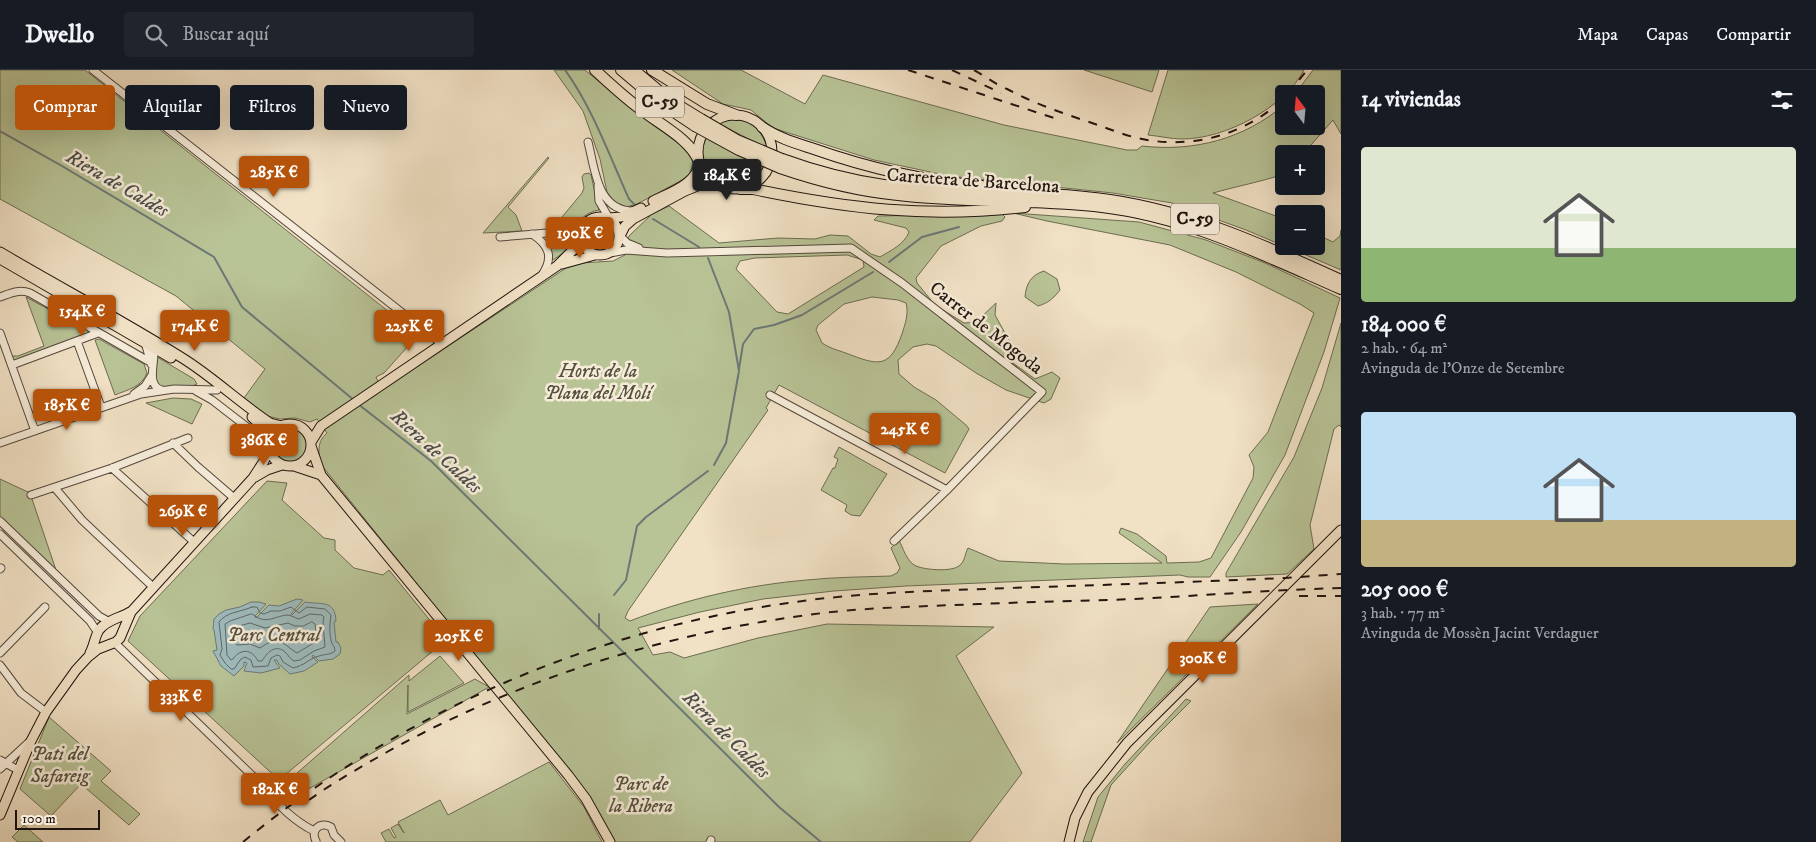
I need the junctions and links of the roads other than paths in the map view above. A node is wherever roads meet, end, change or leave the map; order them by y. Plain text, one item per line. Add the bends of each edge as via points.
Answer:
1 (93, 70) edge
2 (594, 70) edge
3 (621, 70) edge
4 (634, 70) edge
5 (652, 70) edge
6 (736, 115) junction
7 (698, 123) junction
8 (762, 127) junction
9 (588, 142) dead end
10 (699, 162) junction
11 (781, 163) junction
12 (597, 179) junction
13 (717, 186) junction
14 (740, 189) junction
15 (1050, 194) junction
16 (1056, 203) junction
17 (636, 211) junction
18 (608, 218) junction
19 (532, 234) junction
20 (620, 236) junction
21 (500, 237) dead end
22 (580, 239) junction
23 (646, 251) junction
24 (0, 252) edge
25 (610, 253) junction
26 (595, 255) junction
27 (0, 259) edge
28 (557, 266) junction
29 (540, 278) junction
30 (1341, 282) edge
31 (0, 297) edge
32 (0, 333) edge
33 (98, 333) junction
34 (77, 341) junction
35 (145, 342) junction
36 (442, 344) junction
37 (156, 350) junction
38 (187, 361) junction
39 (150, 362) junction
40 (12, 365) junction
41 (199, 370) junction
42 (153, 372) junction
43 (215, 388) junction
44 (186, 389) junction
45 (163, 390) junction
46 (770, 395) dead end
47 (127, 397) junction
48 (101, 407) junction
49 (282, 426) junction
50 (321, 426) junction
51 (301, 427) junction
52 (35, 431) junction
53 (188, 438) dead end
54 (0, 443) edge
55 (173, 443) junction
56 (311, 444) junction
57 (269, 446) junction
58 (282, 465) junction
59 (294, 466) junction
60 (112, 468) junction
61 (321, 475) junction
62 (253, 478) junction
63 (55, 488) junction
64 (947, 490) junction
65 (31, 495) dead end
66 (234, 498) junction
67 (0, 521) edge
68 (1341, 530) edge
69 (0, 534) edge
70 (894, 541) dead end
71 (194, 542) junction
72 (153, 587) junction
73 (45, 607) dead end
74 (131, 612) junction
75 (113, 620) junction
76 (124, 627) junction
77 (99, 640) junction
78 (114, 643) junction
79 (0, 653) edge
80 (0, 665) edge
81 (46, 712) junction
82 (31, 741) junction
83 (2, 764) edge
84 (18, 770) junction
85 (0, 815) edge
86 (306, 828) junction
87 (314, 831) junction
88 (333, 839) edge
89 (316, 842) edge
90 (341, 842) edge
91 (610, 842) edge
92 (1069, 842) edge

1 - 36 street
2 - 10 highway via 639,109 690,146
3 - 7 highway, Carretera de Barcelona / C-59 via 659,102
4 - 7 highway, Carretera de Barcelona / C-59
5 - 6 highway via 707,104
6 - 8 main road via 749,118
6 - 10 main road via 715,120 705,129 698,147
7 - 11 highway, Carretera de Barcelona / C-59, bridge via 739,150
8 - 14 main road via 771,144 771,161 759,180
8 - 15 highway via 786,139 878,168
9 - 12 street
10 - 13 main road via 707,177
10 - 17 main road via 691,180
11 - 15 highway, Carretera de Barcelona / C-59 via 883,185
11 - 16 highway, Carretera de Barcelona / C-59 via 836,185 891,194
12 - 17 street via 611,205 625,211
12 - 18 street via 599,201
13 - 14 main road
13 - 20 main road via 700,185 685,191 633,219
14 - 16 highway via 900,211 965,212
15 - 30 highway, Carretera de Barcelona / C-59 via 1122,202 1190,217 1248,239
16 - 30 highway, Carretera de Barcelona / C-59 via 1114,209 1189,226
17 - 18 main road
18 - 20 main road via 618,226
18 - 22 main road via 590,219
19 - 21 street
19 - 22 street via 564,233
19 - 29 street via 548,252 548,264
20 - 23 street, Carrer de Mogoda via 627,243
20 - 25 main road
22 - 26 main road
22 - 28 main road
23 - 25 street, Carrer de Mogoda
23 - 64 street, Carrer de Mogoda via 851,248 902,283 1042,392
24 - 38 main road
25 - 26 main road
26 - 28 main road
27 - 35 main road
28 - 29 main road
29 - 36 main road
31 - 33 street via 23,290
32 - 40 street
33 - 34 street
33 - 39 street
34 - 40 street
34 - 48 street
35 - 37 main road
35 - 39 street
36 - 50 main road
37 - 38 street via 161,349
37 - 42 street
37 - 43 main road
38 - 41 main road
39 - 42 street
40 - 52 street
41 - 43 street
41 - 49 main road via 270,423
42 - 45 street via 154,386
42 - 47 street via 140,390
43 - 44 street
43 - 57 main road via 259,422
44 - 45 street
44 - 57 street via 203,394
45 - 47 street
46 - 64 street
47 - 48 street
48 - 52 street
49 - 51 main road via 294,424
49 - 57 main road via 273,433
50 - 51 main road
50 - 56 main road
51 - 56 main road
52 - 54 street
53 - 55 street
55 - 60 street
55 - 66 street
56 - 59 main road via 308,457
56 - 61 main road
57 - 58 main road via 275,460
57 - 62 main road
58 - 59 main road
58 - 62 main road
59 - 61 main road
60 - 63 street
60 - 71 street
61 - 91 main road via 568,775 586,799
62 - 66 main road
63 - 65 street
63 - 72 street via 82,520
64 - 70 street
66 - 71 main road
67 - 75 street via 99,616
68 - 92 main road via 1122,749 1088,792 1075,818
69 - 77 street via 90,621
71 - 72 main road
72 - 74 main road
73 - 79 street
74 - 75 main road
74 - 76 main road
75 - 76 main road
75 - 77 main road
76 - 78 main road
77 - 78 main road via 108,647
77 - 81 main road
78 - 86 street
80 - 81 street via 21,693
81 - 82 main road
82 - 83 street
82 - 84 main road
83 - 84 street
84 - 85 main road
86 - 87 street
86 - 89 street
87 - 88 street via 327,825
87 - 89 street
88 - 90 street

